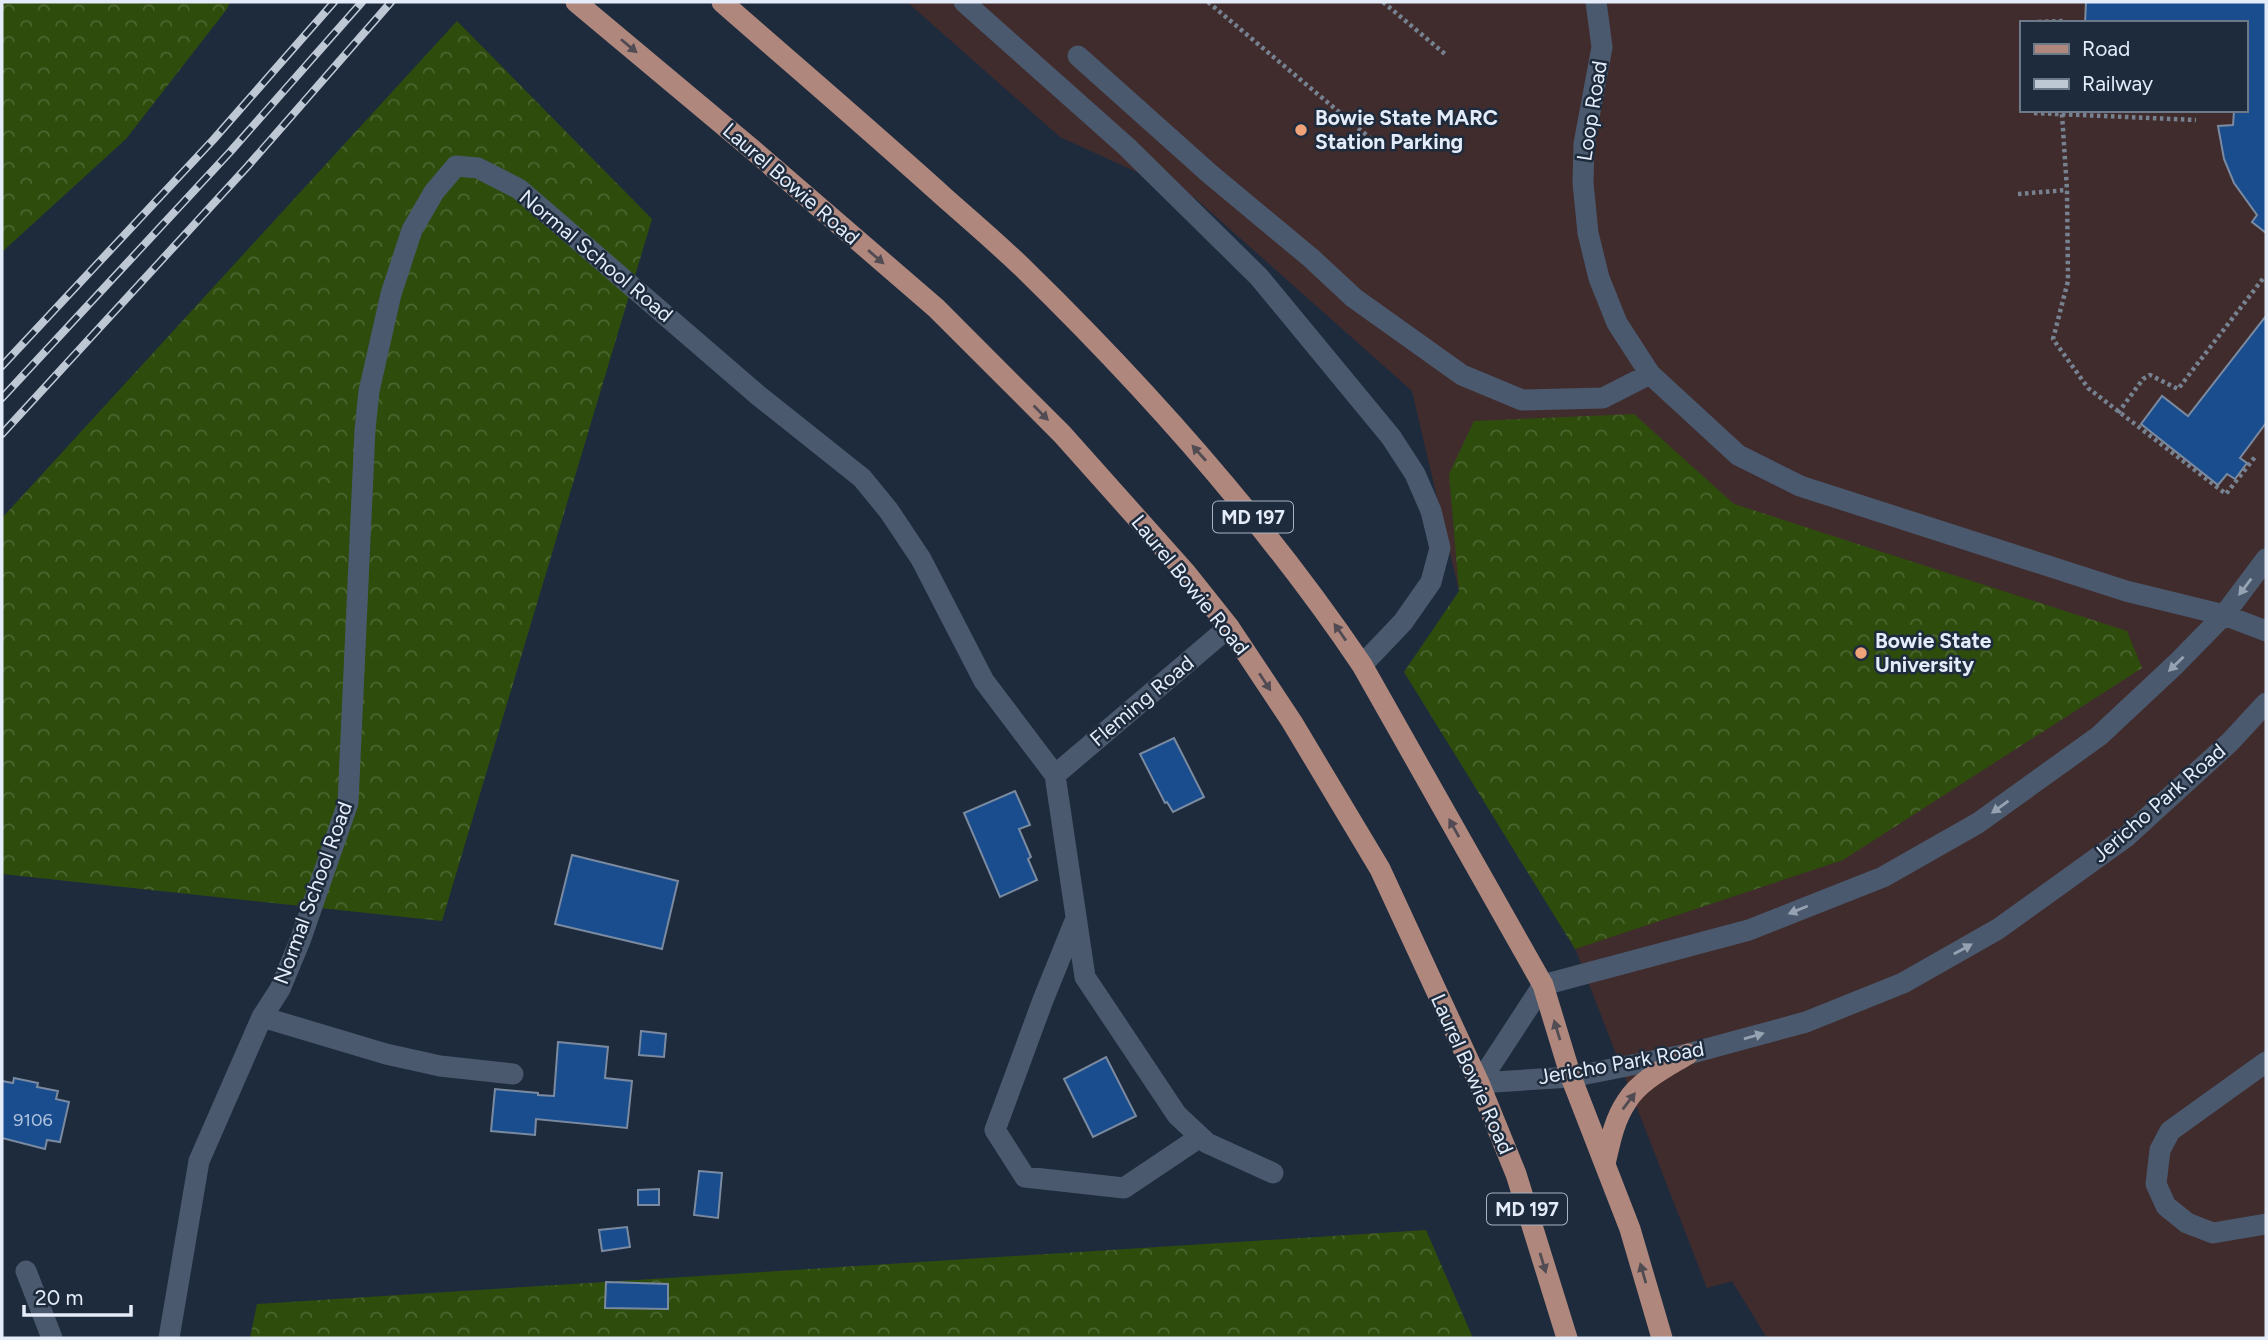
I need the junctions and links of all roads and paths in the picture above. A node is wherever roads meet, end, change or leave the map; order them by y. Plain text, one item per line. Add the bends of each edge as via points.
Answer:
1 (576, 2) edge
2 (722, 2) edge
3 (964, 2) edge
4 (1208, 2) edge
5 (1383, 2) edge
6 (1596, 2) edge
7 (1446, 54) dead end
8 (1078, 56) dead end
9 (2034, 113) dead end
10 (2062, 114) junction
11 (2196, 120) dead end
12 (1370, 138) dead end
13 (2067, 190) junction
14 (2018, 194) dead end
15 (2265, 276) edge
16 (1650, 374) junction
17 (2118, 413) junction
18 (2255, 457) dead end
19 (2266, 559) edge
20 (2224, 615) junction
21 (1229, 627) junction
22 (2266, 631) edge
23 (1362, 665) junction
24 (2266, 703) edge
25 (1055, 775) junction
26 (1075, 921) junction
27 (1543, 985) junction
28 (262, 1017) junction
29 (1688, 1054) junction
30 (2266, 1062) edge
31 (513, 1073) dead end
32 (1571, 1076) junction
33 (1479, 1083) junction
34 (1200, 1137) junction
35 (1605, 1164) junction
36 (1273, 1173) dead end
37 (2266, 1224) edge
38 (26, 1271) dead end
39 (52, 1338) edge
40 (170, 1338) edge
41 (1567, 1338) edge
42 (1662, 1338) edge

1 -> 21 main road, Laurel Bowie Road / MD 197 via 936,308 1062,434
23 -> 2 main road, MD 197 via 1216,472 1095,341 1021,266
3 - 23 street via 1127,147 1259,277 1391,437 1415,474 1440,548 1437,559 1430,582 1403,622
4 - 12 path
5 - 7 path
6 - 16 street, Loop Road via 1602,47 1584,144 1588,233 1617,323
8 - 16 street via 1354,298 1462,375 1522,400 1603,398
9 - 10 path
10 - 11 path
10 - 13 path
13 - 14 path
13 - 17 path via 2068,281 2053,339 2088,388
15 - 17 path via 2178,389 2150,375
16 - 20 street via 1738,455 1800,486 2126,591
17 - 18 path via 2226,494
19 -> 20 street
20 - 22 street
20 -> 27 street via 2099,736 1978,823 1883,877 1749,930
21 - 25 street, Fleming Road
21 -> 33 main road, Laurel Bowie Road / MD 197 via 1380,869
27 -> 23 main road, MD 197
29 -> 24 street, Jericho Park Road via 1806,1022 1891,988 1998,929 2126,836
25 - 26 street, Normal School Road
25 - 28 street, Normal School Road via 984,681 921,559 862,478 759,396 519,189 478,167 456,166 412,230 391,294 369,391 348,803 300,941 280,989
26 - 34 street, Normal School Road via 1085,977 1177,1115
26 - 34 street via 995,1130 1026,1177 1124,1188
32 -> 27 main road, MD 197
27 - 33 street
28 - 31 street via 386,1054 440,1066
28 - 40 street, Normal School Road via 200,1161
29 - 32 street, Jericho Park Road
35 -> 29 main road via 1616,1122 1628,1099 1654,1075
30 - 37 street via 2170,1131 2160,1150 2156,1184 2166,1206 2187,1223 2213,1233
32 - 33 street, Jericho Park Road
32 - 35 main road, MD 197
33 -> 41 main road, Laurel Bowie Road / MD 197 via 1516,1174
34 - 36 street, Normal School Road
42 -> 35 main road, MD 197 via 1630,1229
38 - 39 street

